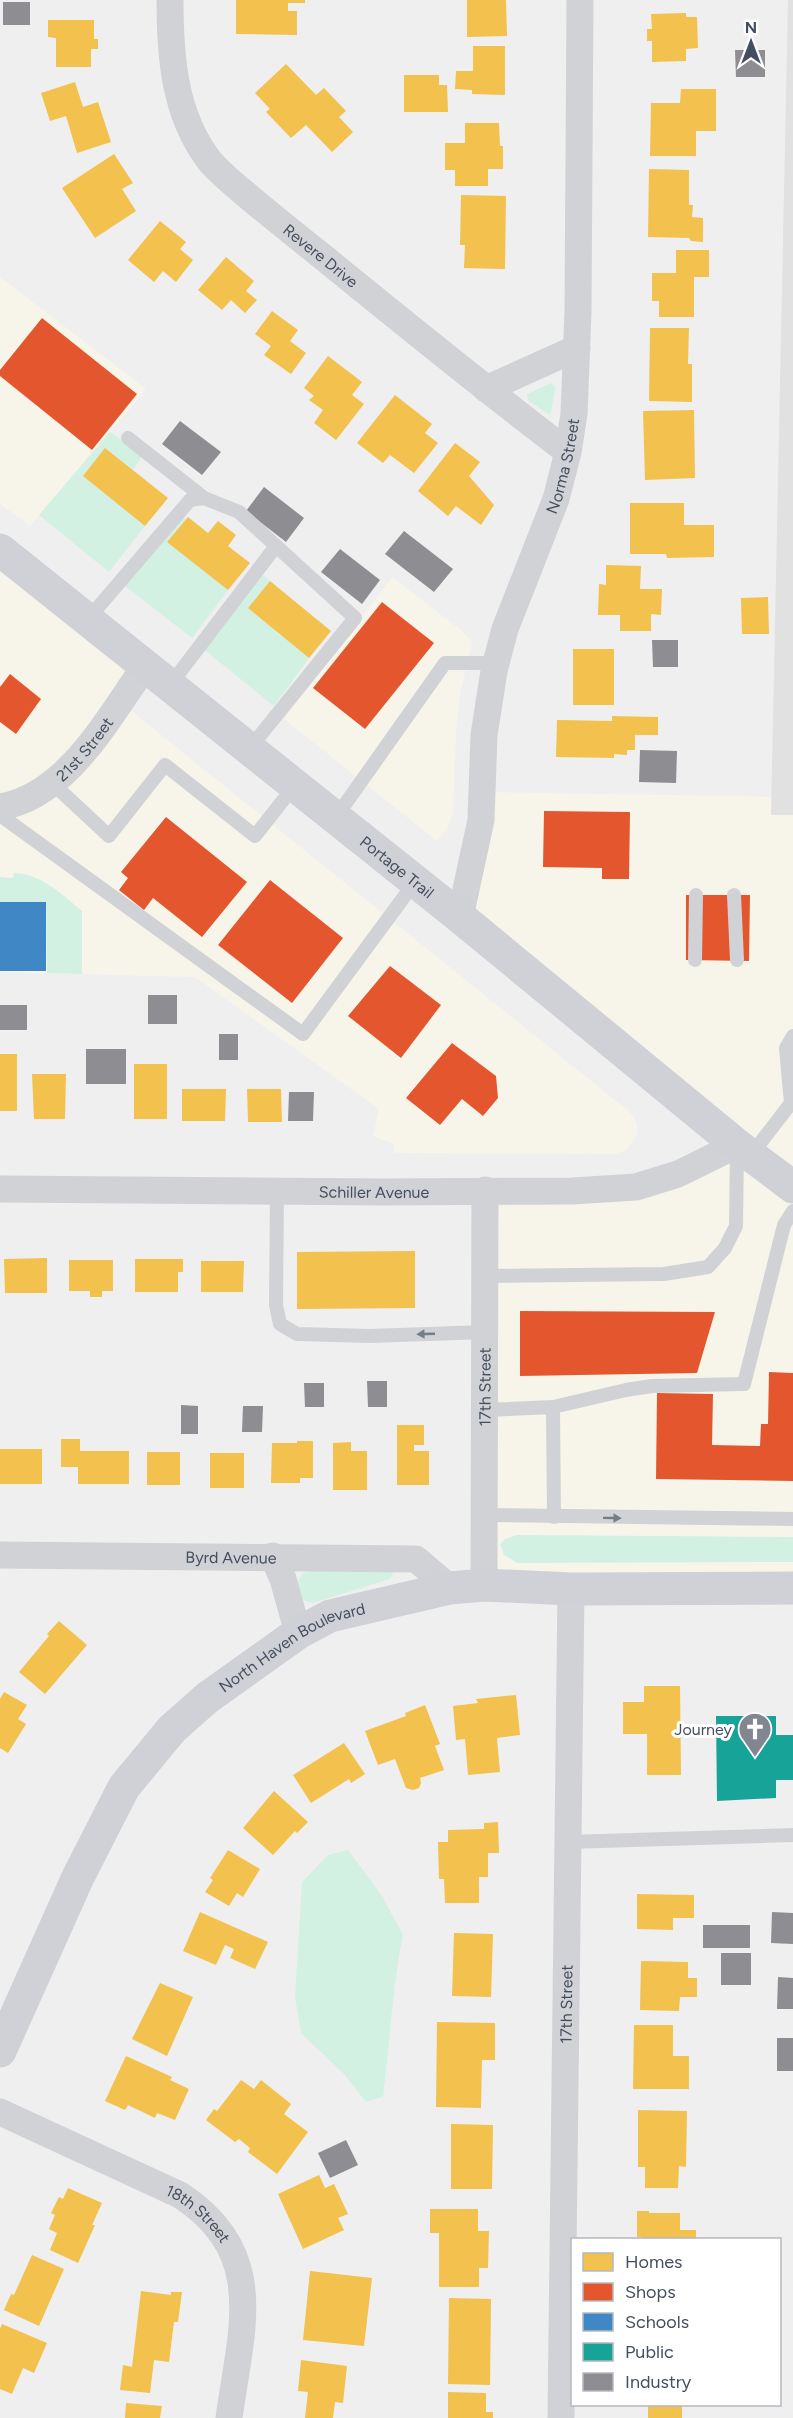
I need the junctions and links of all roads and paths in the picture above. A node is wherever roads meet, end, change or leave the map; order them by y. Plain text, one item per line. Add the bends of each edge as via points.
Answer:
1 (170, 0) edge
2 (580, 0) edge
3 (577, 348) junction
4 (486, 389) junction
5 (128, 438) dead end
6 (568, 452) junction
7 (204, 498) junction
8 (276, 546) junction
9 (0, 550) edge
10 (88, 620) junction
11 (496, 663) junction
12 (158, 675) junction
13 (249, 749) junction
14 (52, 783) junction
15 (295, 785) junction
16 (0, 807) edge
17 (0, 815) edge
18 (336, 818) junction
19 (415, 882) junction
20 (696, 895) dead end
21 (734, 895) dead end
22 (460, 917) junction
23 (695, 960) dead end
24 (737, 960) dead end
25 (793, 1036) edge
26 (744, 1150) junction
27 (793, 1187) edge
28 (0, 1189) edge
29 (485, 1190) junction
30 (276, 1191) junction
31 (793, 1211) edge
32 (485, 1276) junction
33 (485, 1332) junction
34 (552, 1407) junction
35 (484, 1410) junction
36 (484, 1515) junction
37 (554, 1517) junction
38 (793, 1519) edge
39 (0, 1555) edge
40 (273, 1556) junction
41 (484, 1585) junction
42 (450, 1588) junction
43 (571, 1588) junction
44 (793, 1588) edge
45 (298, 1633) junction
46 (793, 1835) edge
47 (568, 1842) junction
48 (0, 2051) edge
49 (0, 2112) edge
50 (229, 2418) edge
51 (561, 2418) edge

1 - 4 street, Revere Drive via 170,34 179,98 209,160
2 - 3 street, Norma Street
3 - 4 street
3 - 6 street, Norma Street
4 - 6 street, Revere Drive
5 - 7 lane
6 - 11 street, Norma Street via 556,499
7 - 8 lane via 239,512
7 - 10 lane via 190,500
8 - 12 lane
8 - 13 lane via 355,618
9 - 10 street, Portage Trail
10 - 12 street, Portage Trail
11 - 18 lane via 445,663
11 - 22 street, Norma Street via 484,735 481,820
12 - 13 street, Portage Trail
12 - 14 street, 21st Street
13 - 15 street, Portage Trail
14 - 15 lane via 109,836 165,765 255,836
14 - 16 street, 21st Street via 26,800
15 - 18 street, Portage Trail
17 - 19 lane via 303,1034
18 - 19 street, Portage Trail
19 - 22 street, Portage Trail
20 - 23 lane
21 - 24 lane
22 - 26 street, Portage Trail
25 - 26 lane via 786,1048 791,1103
26 - 27 street, Portage Trail
26 - 29 street, Schiller Avenue via 636,1187
26 - 32 lane via 736,1226 725,1248 708,1267 664,1274
28 - 30 street, Schiller Avenue
29 - 30 street, Schiller Avenue
29 - 32 street, 17th Street
33 -> 30 lane via 297,1334 280,1324 276,1305
31 - 34 lane via 784,1225 744,1384 652,1386
32 - 33 street, 17th Street
33 - 35 street, 17th Street
34 - 35 lane
34 - 37 lane
35 - 36 street, 17th Street
36 - 37 lane
36 - 41 street, 17th Street
37 -> 38 lane
39 - 40 street, Byrd Avenue
40 - 42 street, Byrd Avenue via 416,1559
40 - 45 street
41 - 42 street, North Haven Boulevard
41 - 43 street, North Haven Boulevard
42 - 45 street, North Haven Boulevard via 330,1616
43 - 44 street, North Haven Boulevard
43 - 47 street, 17th Street
45 - 48 street, North Haven Boulevard via 207,1698 172,1729 124,1787 78,1877
46 - 47 lane
47 - 51 street, 17th Street
49 - 50 street, 18th Street via 180,2195 200,2208 222,2231 234,2252 243,2295

